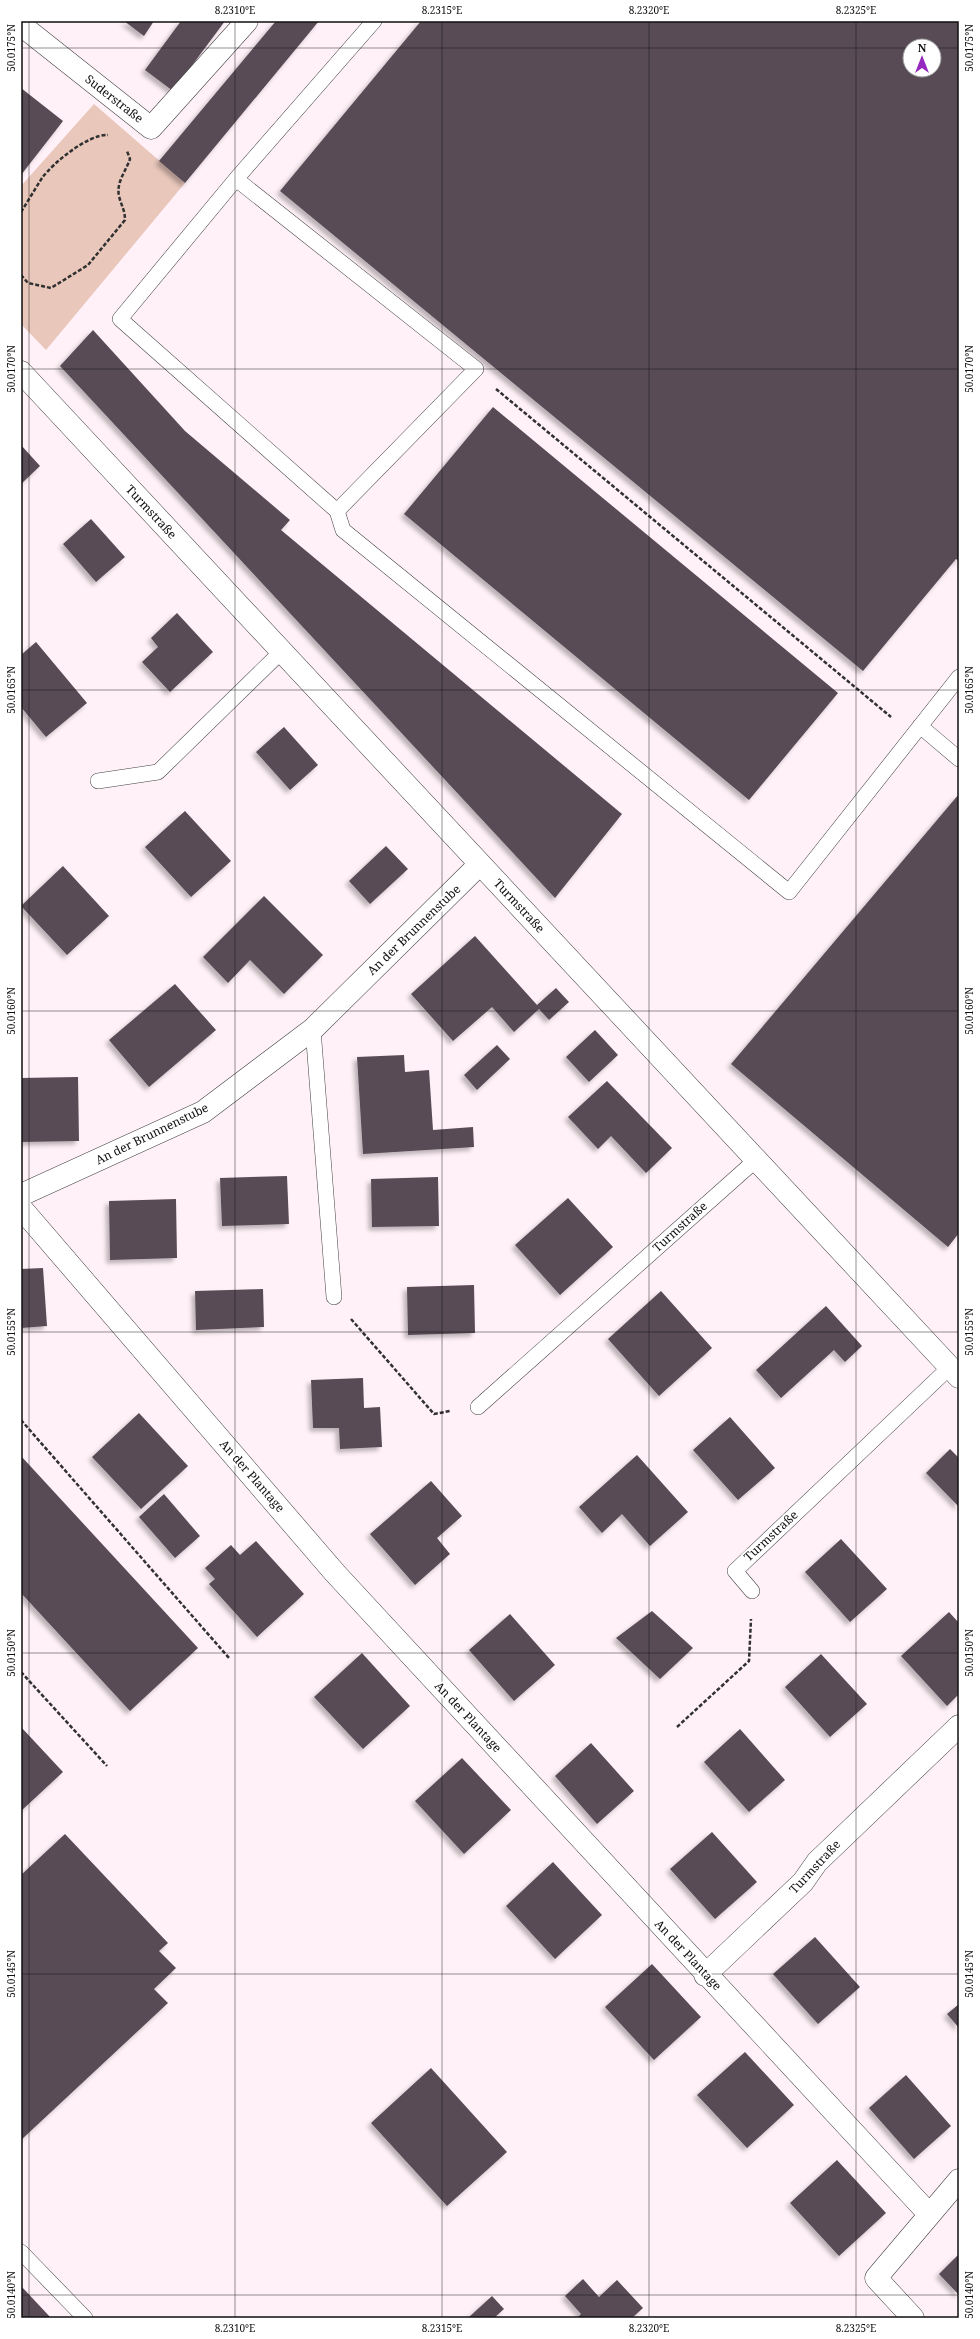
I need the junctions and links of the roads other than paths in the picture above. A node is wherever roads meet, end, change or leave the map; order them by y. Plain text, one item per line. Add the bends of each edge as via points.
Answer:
1 (247, 21) edge
2 (374, 21) edge
3 (21, 25) edge
4 (236, 179) junction
5 (21, 372) edge
6 (337, 511) junction
7 (281, 652) junction
8 (959, 677) edge
9 (916, 731) junction
10 (959, 759) edge
11 (98, 781) dead end
12 (480, 864) junction
13 (313, 1028) junction
14 (757, 1159) junction
15 (21, 1195) edge
16 (21, 1208) edge
17 (334, 1298) road end
18 (954, 1372) edge
19 (478, 1407) road end
20 (752, 1591) road end
21 (959, 1726) edge
22 (705, 1975) junction
23 (959, 2180) edge
24 (929, 2214) junction
25 (21, 2252) edge
26 (85, 2318) edge
27 (913, 2318) edge

1 - 3 street, Suderstraße via 151,128
2 - 4 lane
4 - 6 lane via 120,319
4 - 6 lane via 476,369
5 - 7 street, Turmstraße
6 - 9 lane via 343,530 789,892
7 - 11 lane via 158,772
7 - 12 street, Turmstraße
8 - 9 lane
9 - 10 lane
12 - 13 street, An der Brunnenstube
12 - 14 street, Turmstraße
13 - 15 street, An der Brunnenstube via 203,1112
13 - 17 lane
14 - 18 street, Turmstraße
14 - 19 lane, Turmstraße
16 - 22 street, An der Plantage via 336,1573
18 - 20 lane, Turmstraße via 734,1571
21 - 22 street, Turmstraße via 817,1862 803,1882
22 - 24 street, An der Plantage
23 - 24 street
24 - 27 street via 876,2278
25 - 26 lane

